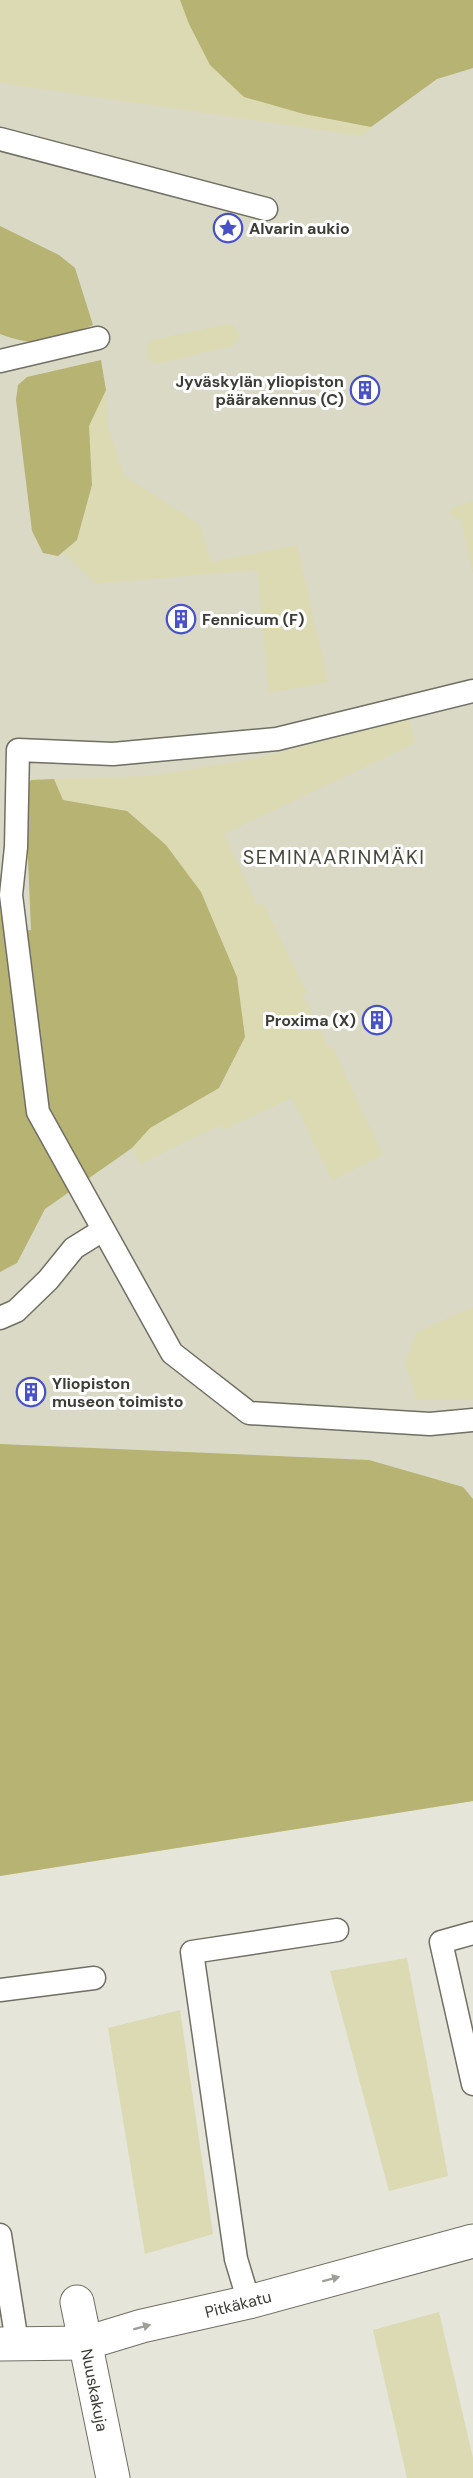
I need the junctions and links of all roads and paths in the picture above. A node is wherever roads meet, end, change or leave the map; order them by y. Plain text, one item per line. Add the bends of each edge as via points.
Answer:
1 (0, 139) edge
2 (266, 209) dead end
3 (98, 338) dead end
4 (0, 361) edge
5 (473, 691) edge
6 (9, 750) edge
7 (5, 886) edge
8 (103, 1230) junction
9 (0, 1318) edge
10 (473, 1420) edge
11 (337, 1930) dead end
12 (473, 1933) edge
13 (94, 1978) dead end
14 (0, 1990) edge
15 (473, 2084) edge
16 (0, 2235) edge
17 (473, 2241) edge
18 (77, 2302) dead end
19 (249, 2302) junction
20 (9, 2343) edge
21 (86, 2343) junction
22 (113, 2478) edge

1 - 2 lane
3 - 4 lane
5 - 6 lane via 277,739 113,754
6 - 7 lane via 16,847
7 - 8 lane via 38,1112
8 - 9 lane via 74,1248 16,1311
8 - 10 lane via 171,1353 249,1413 430,1424
11 - 19 lane via 192,1952 236,2259
12 - 15 lane via 441,1942
13 - 14 lane
16 - 20 lane
19 -> 17 street, Pitkäkatu
18 - 21 street, Nuuskakuja
21 -> 19 street, Pitkäkatu
20 - 21 street, Pitkäkatu
21 - 22 street, Nuuskakuja

